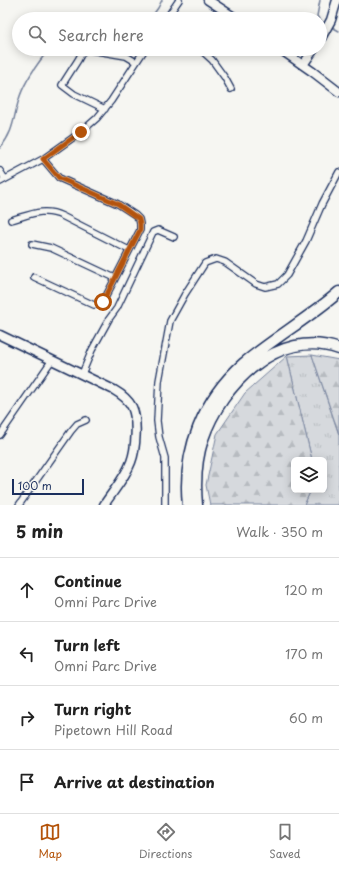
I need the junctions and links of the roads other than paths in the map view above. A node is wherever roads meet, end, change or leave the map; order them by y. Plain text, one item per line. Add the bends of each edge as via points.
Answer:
1 (179, 0) edge
2 (208, 0) edge
3 (337, 0) edge
4 (171, 12) edge
5 (226, 12) edge
6 (327, 28) edge
7 (80, 56) edge
8 (126, 56) edge
9 (140, 56) edge
10 (208, 56) edge
11 (290, 56) edge
12 (309, 56) edge
13 (136, 62) junction
14 (303, 65) junction
15 (231, 90) dead end
16 (339, 92) edge
17 (105, 109) junction
18 (43, 159) junction
19 (0, 171) edge
20 (339, 172) edge
21 (3, 180) edge
22 (11, 220) dead end
23 (174, 238) dead end
24 (32, 244) dead end
25 (129, 250) junction
26 (34, 277) dead end
27 (115, 278) junction
28 (339, 292) edge
29 (0, 336) edge
30 (339, 349) edge
31 (52, 360) junction
32 (82, 374) junction
33 (86, 420) dead end
34 (0, 435) edge
35 (19, 505) edge
36 (104, 505) edge
37 (165, 505) edge
38 (188, 505) edge
39 (197, 505) edge

1 - 4 street
2 - 5 street
3 - 6 street
7 - 17 street via 62,85 74,94
8 - 13 street
9 - 13 street
10 - 15 street
11 - 14 street
12 - 14 street
13 - 17 street
14 - 16 street
17 - 18 street via 81,132
18 - 21 street
18 - 25 street via 59,178 118,204 139,219 140,230
19 - 21 street
20 - 37 street via 287,276 278,284 265,287 256,284 225,262 216,259 206,263 170,321 159,381 157,421 165,458
22 - 25 street via 38,212 56,213
23 - 32 street via 158,230 153,232
24 - 27 street via 51,248
25 - 27 street
26 - 27 street via 94,305 103,302
28 - 38 highway via 249,360 231,376 214,397 201,420 192,445 188,471
29 - 31 street
30 - 39 highway via 316,344 288,348 260,362 235,385 213,416 203,439 196,472
31 - 32 street
31 - 34 street
32 - 36 street via 120,393 134,414 134,452 127,471
33 - 35 street via 77,424 71,431

